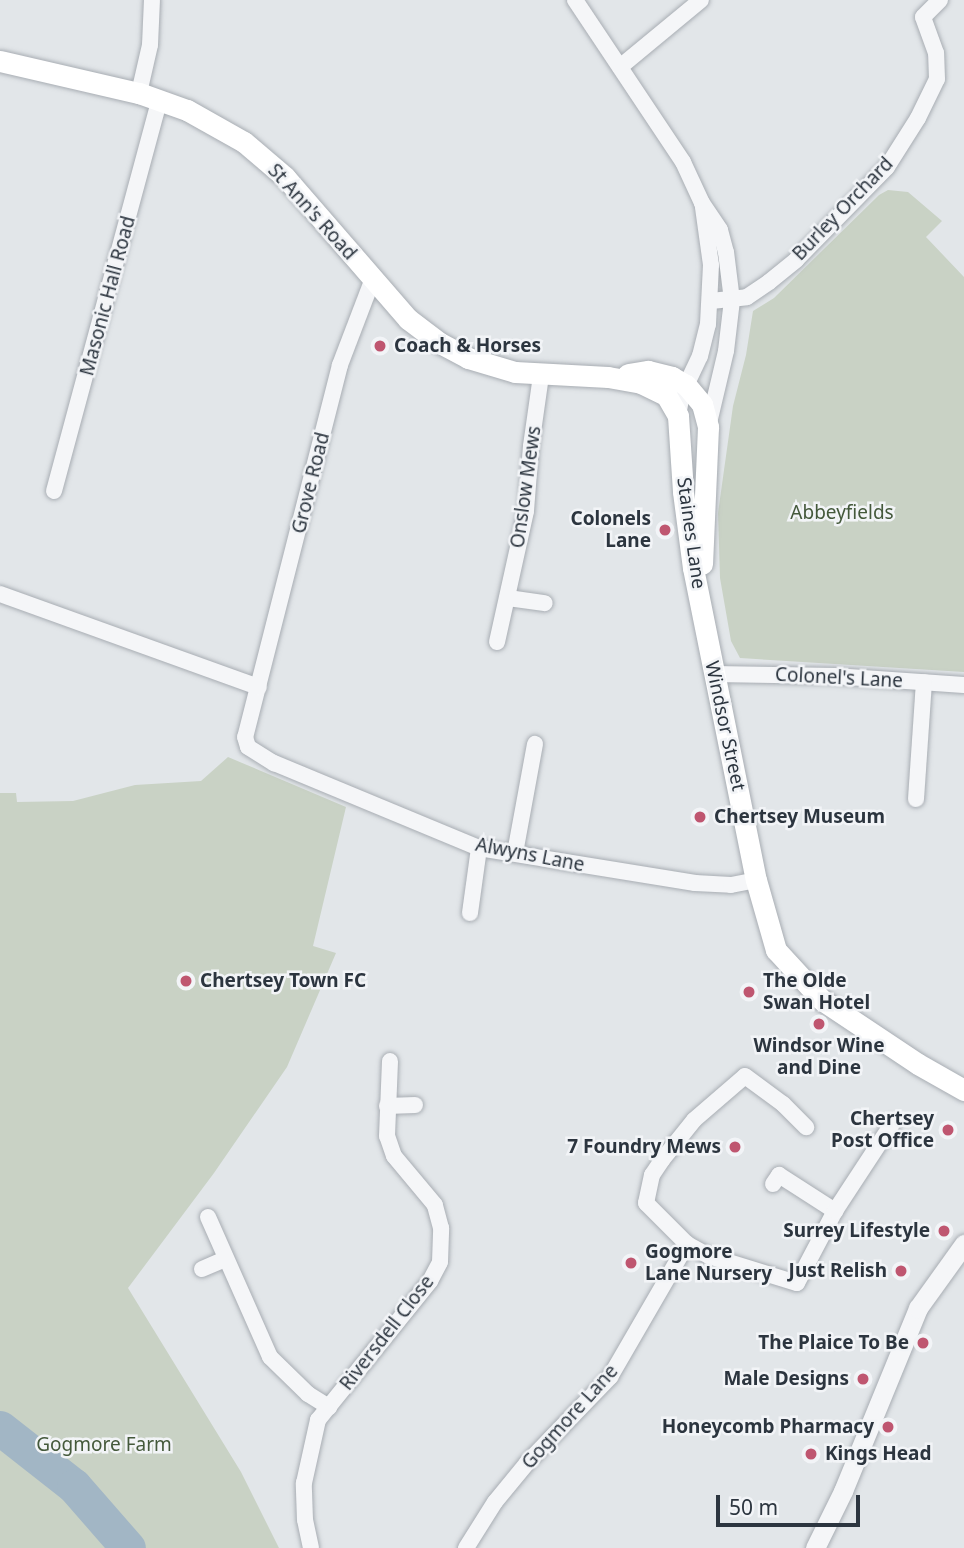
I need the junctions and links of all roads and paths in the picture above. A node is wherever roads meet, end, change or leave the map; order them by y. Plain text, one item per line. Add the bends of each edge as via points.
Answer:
1 (152, 0) edge
2 (575, 0) edge
3 (701, 0) edge
4 (940, 0) edge
5 (0, 61) edge
6 (620, 67) junction
7 (149, 97) junction
8 (702, 203) junction
9 (372, 281) junction
10 (732, 300) junction
11 (711, 301) junction
12 (541, 376) junction
13 (608, 377) junction
14 (686, 385) junction
15 (678, 416) junction
16 (708, 428) junction
17 (54, 491) dead end
18 (0, 594) edge
19 (508, 598) junction
20 (700, 598) junction
21 (545, 603) dead end
22 (497, 642) dead end
23 (714, 674) junction
24 (924, 682) junction
25 (964, 685) edge
26 (259, 687) junction
27 (246, 737) joint
28 (535, 744) dead end
29 (916, 799) dead end
30 (479, 848) junction
31 (515, 853) junction
32 (756, 880) junction
33 (470, 913) dead end
34 (390, 1061) dead end
35 (964, 1090) edge
36 (415, 1105) dead end
37 (387, 1106) junction
38 (892, 1124) dead end
39 (806, 1127) dead end
40 (773, 1184) dead end
41 (835, 1211) junction
42 (208, 1217) dead end
43 (687, 1244) junction
44 (964, 1244) edge
45 (225, 1259) junction
46 (202, 1269) dead end
47 (329, 1408) junction
48 (311, 1548) edge
49 (466, 1548) edge
50 (815, 1548) edge

1 - 7 street, Masonic Hall Road
2 - 6 street, Staines Lane
3 - 6 street
4 - 10 street, Burley Orchard via 923,17 936,53 937,79 887,167 796,260 747,297
5 - 7 main road, St Ann's Road
6 - 8 street, Staines Lane via 683,162
7 - 9 main road, St Ann's Road via 217,125 263,158 292,185
7 - 17 street, Masonic Hall Road
8 - 10 street, Staines Lane via 720,230
8 - 11 street, Staines Lane
9 - 12 main road, St Ann's Road via 440,344 490,366
9 - 26 street, Grove Road via 340,365
10 - 11 street, Burley Orchard
10 - 16 street, Staines Lane via 726,351
11 - 14 street, Staines Lane via 703,347
12 - 13 main road, St Ann's Road
12 - 19 street, Onslow Mews via 526,511
13 - 14 main road, St Ann's Road via 648,372
13 - 15 main road, St Ann's Road via 657,390 672,402
14 - 15 street, Staines Lane
14 - 16 main road, Staines Lane via 702,404
15 - 20 main road, Staines Lane via 682,492
16 - 20 main road, Staines Lane
18 - 26 street
19 - 21 street
19 - 22 street, Onslow Mews
20 - 23 main road, Windsor Street
23 - 24 street, Colonel's Lane
23 - 32 main road, Windsor Street
24 - 25 street, Colonel's Lane
24 - 29 street
26 - 27 street, Grove Road
27 - 30 street, Alwyns Lane via 248,747 274,763
28 - 31 street
30 - 31 street, Alwyns Lane
30 - 33 street
31 - 32 street, Alwyns Lane via 695,883 731,885
32 - 35 main road, Windsor Street via 776,950 822,1000
34 - 37 street, Riversdell Close
36 - 37 street
37 - 47 street, Riversdell Close via 387,1136 394,1156 435,1205 441,1228 440,1262 430,1281
38 - 41 street
39 - 43 street via 746,1076 694,1120 652,1174 646,1203
40 - 41 street via 779,1175
41 - 43 street via 797,1283 709,1256
42 - 45 street, Riversdell Close
43 - 49 street, Gogmore Lane via 610,1377 527,1463
44 - 50 street via 918,1308
45 - 46 street
45 - 47 street, Riversdell Close via 270,1357
47 - 48 street, Riversdell Close via 318,1420 304,1483

